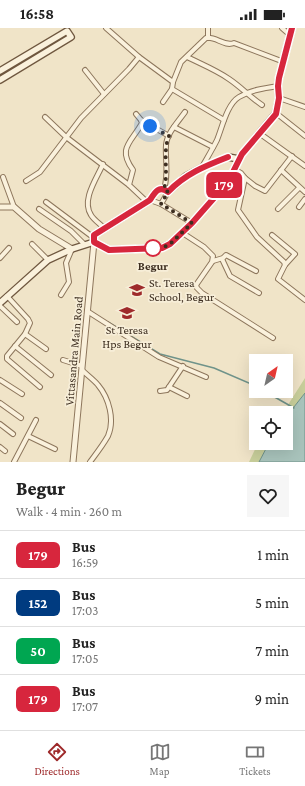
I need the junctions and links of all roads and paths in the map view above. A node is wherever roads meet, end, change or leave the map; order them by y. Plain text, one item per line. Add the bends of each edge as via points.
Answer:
1 (106, 28) edge
2 (208, 28) edge
3 (282, 28) edge
4 (292, 28) edge
5 (290, 35) junction
6 (208, 38) junction
7 (139, 57) junction
8 (187, 57) junction
9 (284, 62) junction
10 (85, 70) dead end
11 (0, 71) edge
12 (0, 80) edge
13 (173, 82) junction
14 (278, 86) junction
15 (172, 89) junction
16 (104, 94) junction
17 (246, 94) junction
18 (279, 98) junction
19 (163, 102) dead end
20 (262, 105) dead end
21 (305, 107) edge
22 (185, 112) dead end
23 (136, 114) dead end
24 (276, 114) junction
25 (45, 117) dead end
26 (141, 120) junction
27 (224, 120) junction
28 (174, 127) junction
29 (259, 133) junction
30 (169, 136) junction
31 (305, 136) edge
32 (66, 137) junction
33 (213, 147) junction
34 (292, 156) junction
35 (240, 159) junction
36 (103, 164) junction
37 (305, 166) edge
38 (202, 168) junction
39 (234, 169) junction
40 (281, 170) junction
41 (3, 177) dead end
42 (245, 178) junction
43 (26, 181) dead end
44 (129, 185) junction
45 (299, 188) junction
46 (166, 191) junction
47 (305, 192) edge
48 (305, 199) edge
49 (148, 201) junction
50 (46, 202) dead end
51 (161, 204) junction
52 (0, 207) edge
53 (14, 207) junction
54 (299, 207) dead end
55 (39, 209) dead end
56 (278, 209) dead end
57 (192, 223) junction
58 (104, 228) junction
59 (182, 232) junction
60 (272, 235) dead end
61 (94, 240) junction
62 (32, 244) dead end
63 (85, 244) junction
64 (8, 248) dead end
65 (72, 249) junction
66 (0, 258) edge
67 (222, 259) junction
68 (48, 260) junction
69 (213, 261) junction
70 (285, 265) junction
71 (256, 271) dead end
72 (258, 293) dead end
73 (61, 295) dead end
74 (7, 296) junction
75 (305, 300) edge
76 (0, 302) edge
77 (0, 306) edge
78 (87, 311) junction
79 (17, 322) dead end
80 (25, 334) junction
81 (273, 338) dead end
82 (15, 346) junction
83 (46, 349) dead end
84 (63, 360) dead end
85 (183, 366) junction
86 (82, 368) junction
87 (51, 375) dead end
88 (206, 377) dead end
89 (0, 380) edge
90 (40, 387) dead end
91 (169, 387) junction
92 (160, 391) dead end
93 (22, 394) dead end
94 (187, 396) dead end
95 (0, 403) edge
96 (21, 418) dead end
97 (36, 420) dead end
98 (0, 424) edge
99 (13, 434) dead end
100 (28, 436) junction
101 (0, 447) edge
102 (55, 449) dead end
103 (5, 451) dead end
104 (14, 462) edge
105 (73, 462) edge
106 (90, 462) edge

1 - 7 street
2 - 6 street
3 - 5 street
4 - 5 main road
5 - 9 main road
6 - 8 street
6 - 9 street via 229,45 234,43
7 - 13 street
7 - 16 street
8 - 13 street via 179,65
8 - 17 street via 230,80
9 - 14 main road
10 - 16 street
11 - 12 main road via 67,31 71,37
13 - 15 street
14 - 17 street
14 - 18 main road
15 - 19 street
15 - 27 street
16 - 32 street
17 - 20 street
17 - 27 street via 234,101
18 - 21 street
18 - 24 main road
22 - 28 street
23 - 26 street
24 - 29 main road
24 - 31 street
25 - 32 street
26 - 30 street
26 - 44 street via 142,123 126,148 127,162 133,170
27 - 33 street
28 - 30 street
28 - 33 street
29 - 34 street
29 - 35 main road
30 - 46 street via 166,144
32 - 36 street
32 - 43 street via 40,172
33 - 38 street
34 - 37 street
34 - 40 street
35 - 38 main road via 228,157
35 - 39 main road
36 - 44 street
36 - 58 street via 91,192 88,207 91,216
38 - 46 main road
39 - 42 street
39 - 57 main road via 221,189
40 - 42 street via 265,191
40 - 45 street
41 - 53 street
42 - 70 street via 238,210 257,237
44 - 49 street
45 - 47 street
45 - 56 street
46 - 49 main road via 159,189
46 - 51 street
48 - 54 street
49 - 51 street
49 - 58 main road
50 - 61 street
51 - 57 street
52 - 53 street
53 - 65 street via 39,229
55 - 63 street
57 - 59 main road
58 - 61 main road via 94,235
59 - 61 main road via 162,248 109,250
59 - 69 street via 214,256
60 - 70 street via 295,254
61 - 63 main road
61 - 78 street, Vittasandra Main Road
62 - 68 street
63 - 65 main road
64 - 66 street
65 - 68 main road
65 - 73 street via 66,263 69,282
67 - 69 street
67 - 71 street via 226,255
67 - 72 street via 230,276
68 - 74 main road
69 - 81 street via 196,285 197,288
70 - 75 street via 278,279
74 - 76 main road
74 - 80 street via 30,321
77 - 79 street
78 - 85 street via 155,354
78 - 86 street, Vittasandra Main Road
80 - 82 street
80 - 83 street
82 - 87 street
82 - 90 street via 7,359
84 - 86 street
85 - 88 street
85 - 91 street
86 - 105 street, Vittasandra Main Road
86 - 106 street via 100,387 110,413 110,431
89 - 93 street
91 - 92 street via 165,391
91 - 94 street
95 - 96 street
97 - 100 street
98 - 99 street
100 - 102 street
100 - 104 street
101 - 103 street

